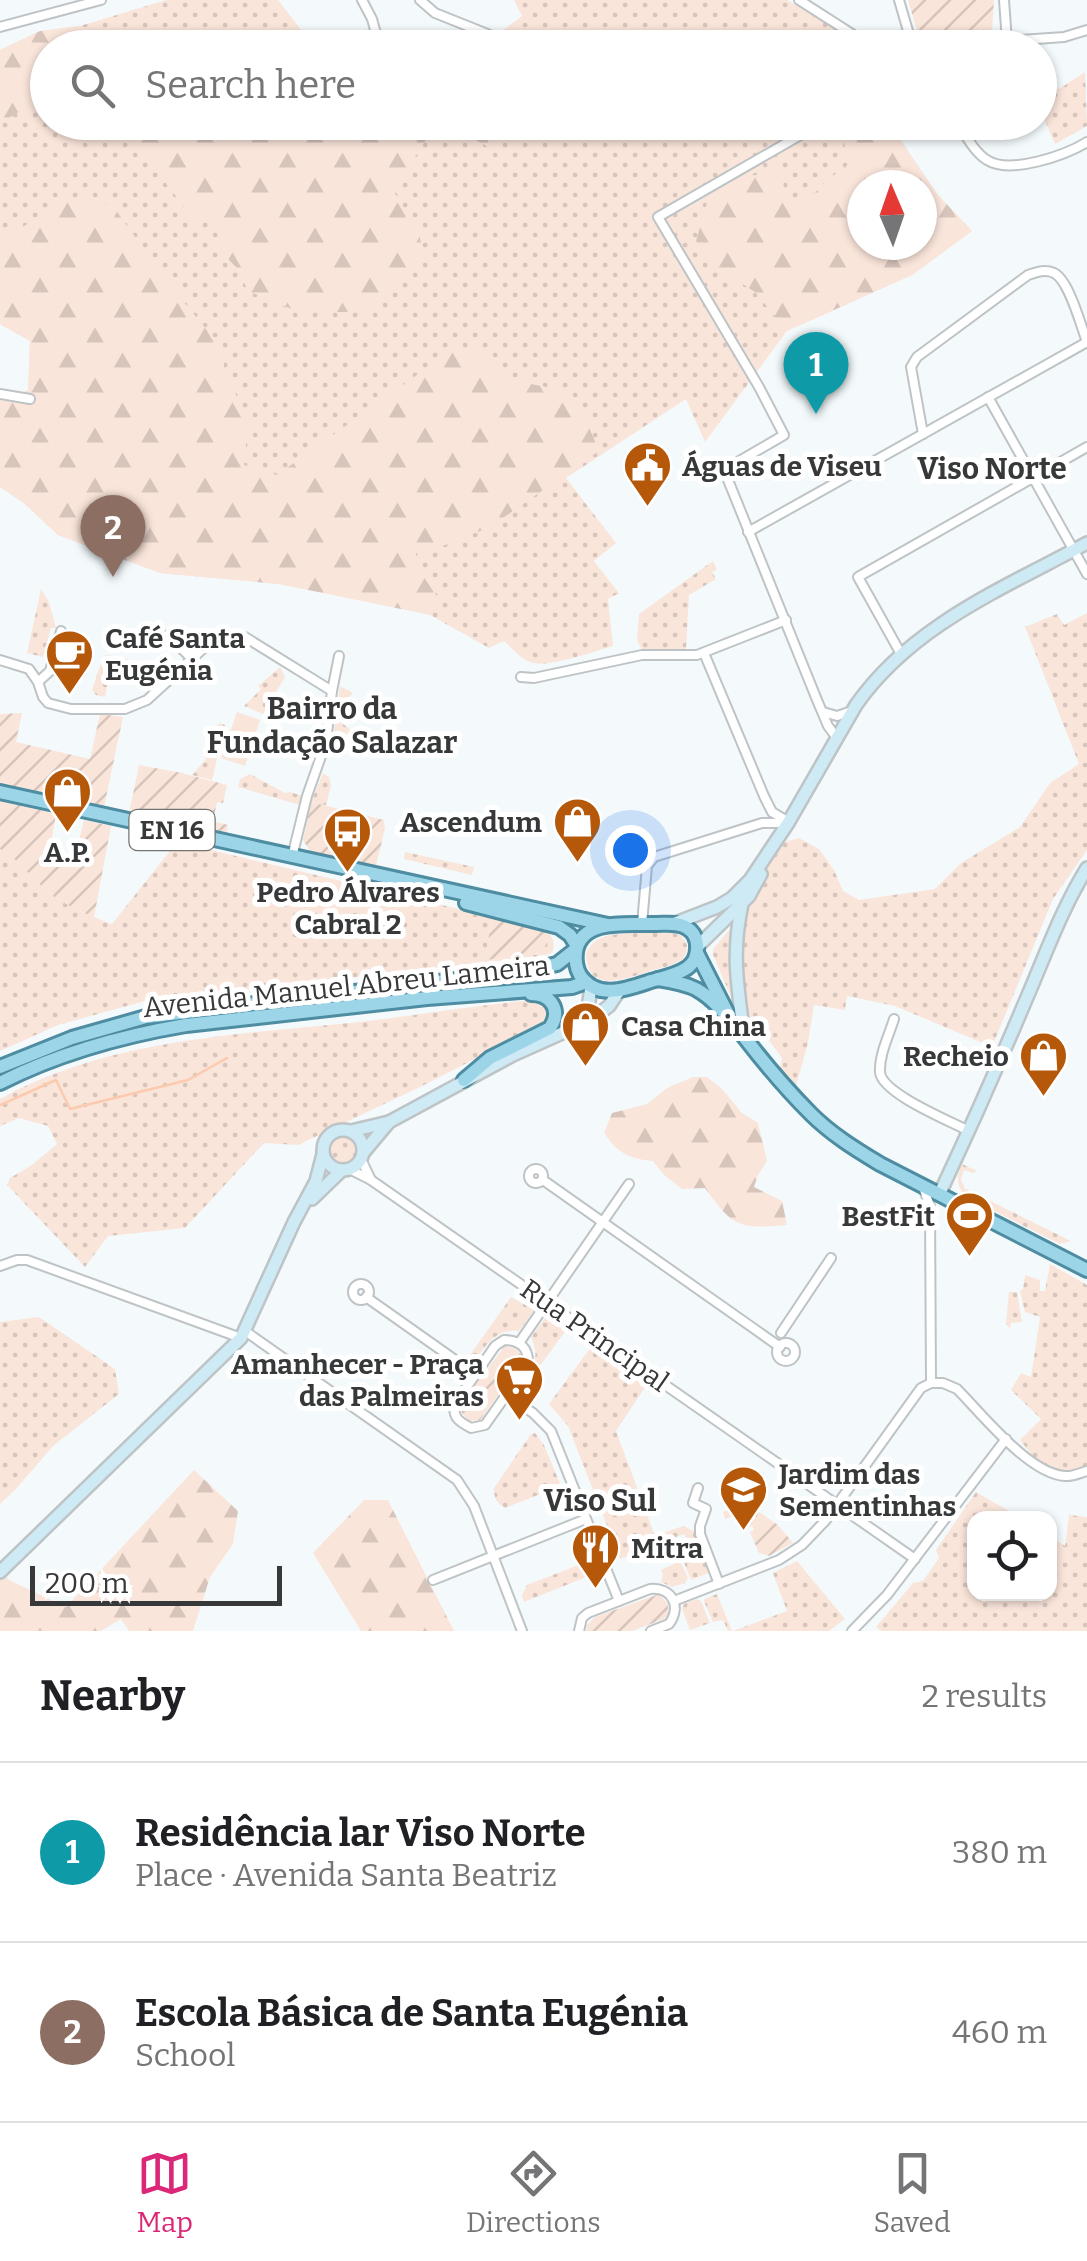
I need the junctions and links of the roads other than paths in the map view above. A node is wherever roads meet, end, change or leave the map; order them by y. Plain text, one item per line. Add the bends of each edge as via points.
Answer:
1 (101, 0) edge
2 (362, 0) edge
3 (420, 0) edge
4 (798, 0) edge
5 (899, 0) edge
6 (1004, 0) edge
7 (3, 28) edge
8 (375, 30) edge
9 (478, 30) edge
10 (846, 30) edge
11 (908, 30) edge
12 (1006, 30) edge
13 (1087, 30) edge
14 (1057, 38) edge
15 (792, 140) edge
16 (970, 140) edge
17 (1087, 142) edge
18 (1087, 342) edge
19 (0, 394) edge
20 (30, 398) dead end
21 (988, 398) junction
22 (923, 434) junction
23 (1087, 447) edge
24 (1034, 478) junction
25 (748, 532) junction
26 (1087, 542) edge
27 (1074, 550) junction
28 (1087, 574) edge
29 (786, 620) junction
30 (61, 631) dead end
31 (168, 635) dead end
32 (704, 652) junction
33 (900, 654) junction
34 (340, 656) dead end
35 (191, 658) junction
36 (0, 660) edge
37 (521, 678) dead end
38 (38, 682) junction
39 (332, 690) junction
40 (852, 711) junction
41 (823, 712) junction
42 (836, 738) junction
43 (0, 793) edge
44 (788, 822) junction
45 (780, 834) junction
46 (292, 856) junction
47 (313, 861) junction
48 (1087, 868) edge
49 (742, 904) junction
50 (642, 924) junction
51 (673, 924) junction
52 (608, 925) junction
53 (577, 948) junction
54 (697, 950) junction
55 (658, 979) junction
56 (588, 984) junction
57 (619, 991) junction
58 (449, 996) junction
59 (729, 1016) junction
60 (894, 1019) dead end
61 (568, 1030) junction
62 (744, 1037) junction
63 (0, 1068) edge
64 (464, 1080) junction
65 (0, 1082) edge
66 (389, 1122) junction
67 (351, 1131) junction
68 (970, 1131) junction
69 (323, 1154) junction
70 (362, 1156) junction
71 (346, 1170) junction
72 (371, 1180) junction
73 (543, 1180) dead end
74 (920, 1183) junction
75 (628, 1184) dead end
76 (938, 1192) junction
77 (960, 1203) junction
78 (305, 1205) junction
79 (930, 1210) junction
80 (602, 1223) junction
81 (830, 1258) dead end
82 (0, 1266) edge
83 (1087, 1270) edge
84 (366, 1297) dead end
85 (548, 1302) junction
86 (781, 1333) dead end
87 (243, 1334) junction
88 (518, 1342) junction
89 (780, 1346) dead end
90 (476, 1374) junction
91 (931, 1383) junction
92 (507, 1395) junction
93 (1006, 1439) junction
94 (1087, 1470) edge
95 (698, 1488) dead end
96 (837, 1504) junction
97 (586, 1519) junction
98 (493, 1556) junction
99 (916, 1559) junction
100 (0, 1572) edge
101 (432, 1580) dead end
102 (719, 1584) junction
103 (619, 1601) junction
104 (674, 1601) junction
105 (522, 1631) edge
106 (580, 1631) edge
107 (651, 1631) edge
108 (852, 1631) edge

1 - 7 street
2 - 8 street
3 - 9 street
4 - 10 street
5 - 11 street
6 - 12 street
13 - 14 street
15 - 25 street via 658,218 784,435 724,470
16 - 17 street via 983,158 1007,165 1048,159
18 - 21 street
18 - 22 street via 1064,282 1042,270 1028,275 917,357 911,367
19 - 20 street
21 - 22 street
21 - 24 street
22 - 25 street
23 - 24 street
24 - 27 street
24 - 33 street via 858,577
25 - 29 street
26 - 27 street
27 - 28 street
27 - 33 street via 943,622
29 - 32 street
29 - 41 street
30 - 38 street via 50,671
31 - 35 street
32 - 37 street via 642,655
32 - 44 street via 764,796
33 - 40 street
34 - 39 street
35 - 38 street via 147,700 125,709 59,706 44,699
35 - 39 street via 216,640 244,637
36 - 38 street via 23,666
39 - 46 street via 326,742
40 - 41 street
40 - 42 street
41 - 42 street
42 - 44 street
43 - 46 main road, EN 16
44 - 45 street
44 - 50 street via 762,823 654,857 647,866
45 - 49 street
45 - 51 street via 732,898
46 - 47 main road, EN 16
47 - 52 main road, EN 16
47 - 53 main road, EN 16 via 559,927
48 - 68 street
49 - 54 street
49 - 62 street via 735,958
50 - 51 main road, EN 16
50 - 52 main road, EN 16
51 - 54 main road via 690,930
52 - 53 main road, Avenida Manuel Abreu Lameira via 590,931
53 - 56 main road via 576,968
53 - 63 main road, Avenida Manuel Abreu Lameira via 557,964 521,972 146,1017
54 - 55 main road via 686,968
54 - 59 main road
55 - 57 main road
55 - 59 main road via 695,989
56 - 57 main road, Avenida Manuel Abreu Lameira
56 - 58 main road, Avenida Manuel Abreu Lameira
56 - 61 street via 588,1009
57 - 61 street via 594,1020
58 - 64 main road via 542,994 554,1006 550,1028 490,1058
58 - 65 main road, Avenida Manuel Abreu Lameira via 147,1032 77,1050
59 - 62 main road
60 - 68 street via 880,1061 882,1083
61 - 64 street
62 - 74 main road via 831,1132
64 - 66 street
66 - 67 street
66 - 70 street
67 - 69 street via 328,1136
67 - 70 street via 362,1142
68 - 76 street
69 - 71 street via 328,1164
69 - 78 street
70 - 71 street
70 - 72 street
71 - 72 street, Rua Principal
71 - 78 street
72 - 85 street, Rua Principal
73 - 80 street
74 - 76 main road
74 - 79 street
75 - 80 street
76 - 77 main road
76 - 79 street
77 - 79 street
77 - 83 main road
78 - 87 street
79 - 91 street
80 - 85 street
80 - 89 street
81 - 86 street
82 - 87 street via 26,1260
84 - 90 street
85 - 88 street
85 - 96 street, Rua Principal
87 - 98 street via 457,1480
87 - 100 street
88 - 90 street via 496,1346
88 - 92 street via 528,1364
90 - 92 street via 454,1404 457,1420 471,1428 485,1425
91 - 93 street via 956,1389
91 - 96 street
92 - 97 street via 551,1431
93 - 94 street via 1035,1466 1062,1476
93 - 99 street
95 - 102 street via 694,1503 706,1509 700,1534
96 - 99 street, Rua Principal
96 - 102 street via 802,1545
97 - 98 street
97 - 103 street
98 - 101 street
98 - 105 street
99 - 108 street
102 - 104 street
103 - 104 street via 659,1588
103 - 106 street via 588,1613
104 - 107 street via 669,1624

